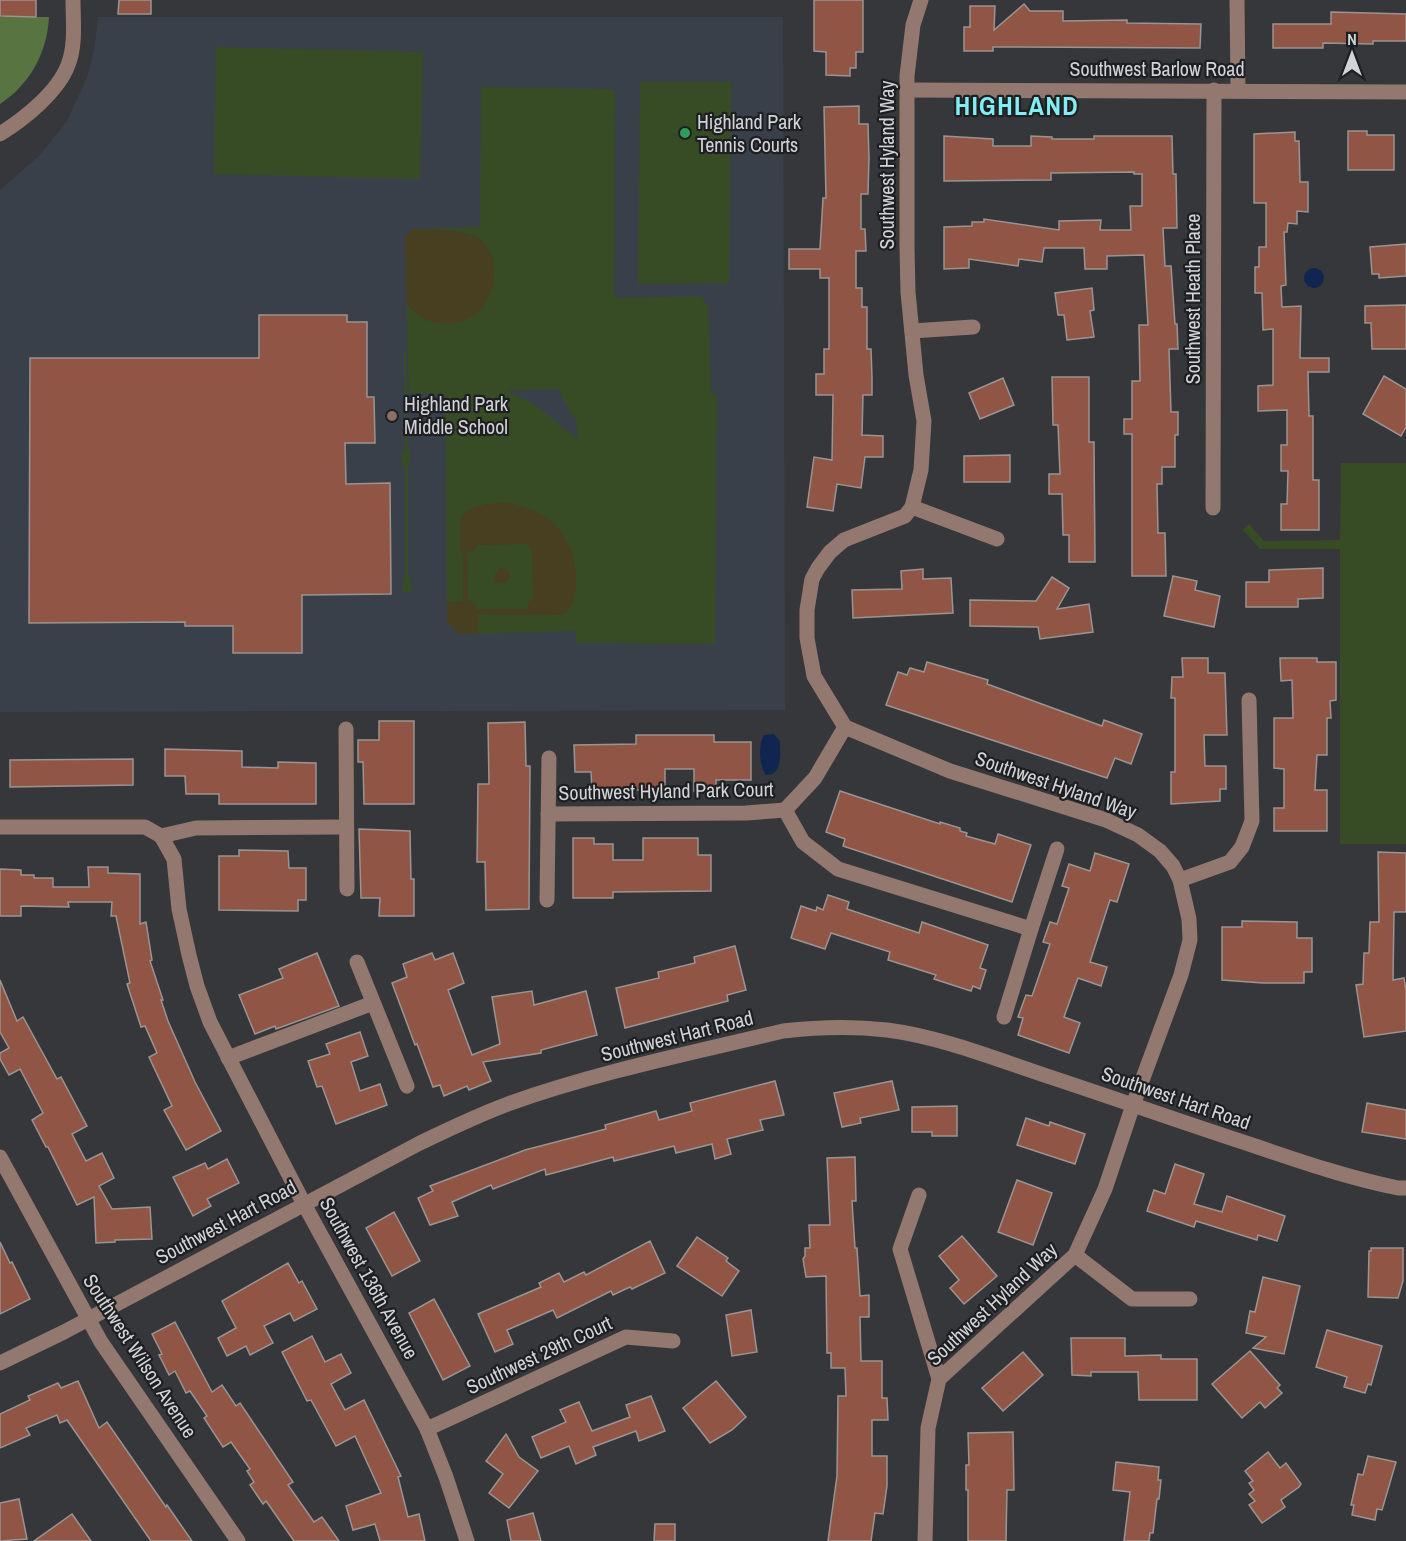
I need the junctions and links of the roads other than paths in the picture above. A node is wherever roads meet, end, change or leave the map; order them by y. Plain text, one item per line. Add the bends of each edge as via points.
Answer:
1 (73, 0) edge
2 (921, 0) edge
3 (1237, 0) edge
4 (908, 90) junction
5 (1214, 90) junction
6 (1238, 90) junction
7 (1406, 92) edge
8 (0, 134) edge
9 (973, 327) dead end
10 (912, 330) junction
11 (912, 507) junction
12 (1213, 508) dead end
13 (997, 539) dead end
14 (1249, 700) dead end
15 (845, 727) junction
16 (346, 729) dead end
17 (549, 758) dead end
18 (785, 810) junction
19 (548, 814) junction
20 (0, 827) edge
21 (346, 827) junction
22 (161, 836) junction
23 (1057, 849) dead end
24 (1180, 880) junction
25 (348, 889) dead end
26 (547, 900) dead end
27 (1031, 929) junction
28 (357, 962) dead end
29 (373, 1004) junction
30 (1004, 1017) dead end
31 (228, 1058) junction
32 (407, 1086) dead end
33 (1133, 1106) junction
34 (0, 1157) edge
35 (1406, 1188) edge
36 (919, 1195) dead end
37 (304, 1204) junction
38 (1075, 1255) junction
39 (1190, 1299) dead end
40 (88, 1319) junction
41 (673, 1341) dead end
42 (0, 1363) edge
43 (939, 1379) junction
44 (427, 1429) junction
45 (238, 1541) edge
46 (467, 1541) edge
47 (926, 1541) edge

1 - 8 street via 73,44 68,66 35,108
2 - 4 street, Southwest Hyland Way via 913,25
3 - 6 street
4 - 5 street, Southwest Barlow Road
4 - 10 street, Southwest Hyland Way via 907,247
5 - 6 street, Southwest Barlow Road
5 - 12 street, Southwest Heath Place
6 - 7 street, Southwest Barlow Road
9 - 10 street
10 - 11 street, Southwest Hyland Way via 924,421 921,470
11 - 13 street
11 - 15 street via 894,522 844,540 830,552 812,579 807,638 814,676
14 - 24 street via 1252,821 1242,847 1230,862
15 - 18 street, Southwest Hyland Park Court via 815,778
15 - 24 street, Southwest Hyland Way via 950,771 1106,820 1160,851
16 - 21 street
17 - 19 street, Southwest Hyland Park Court
18 - 19 street, Southwest Hyland Park Court
18 - 27 street, Southwest Hyland Park Court via 803,842 838,869
19 - 26 street, Southwest Hyland Park Court
20 - 22 street via 146,827
21 - 22 street via 196,828
21 - 25 street
22 - 31 street, Southwest 136th Avenue via 174,859 179,909 197,986
23 - 27 street
24 - 33 street, Southwest Hyland Way via 1190,940
27 - 30 street
28 - 29 street
29 - 31 street
29 - 32 street
31 - 37 street, Southwest 136th Avenue
33 - 35 street, Southwest Hart Road via 1341,1175
33 - 37 street, Southwest Hart Road via 919,1036 849,1027 783,1030 510,1104 420,1143
33 - 38 street, Southwest Hyland Way via 1105,1189
34 - 40 street, Southwest Wilson Avenue
36 - 43 street via 900,1249
37 - 40 street, Southwest Hart Road
37 - 44 street, Southwest 136th Avenue
38 - 39 street via 1132,1299
38 - 43 street, Southwest Hyland Way
40 - 42 street, Southwest Hart Road
40 - 45 street, Southwest Wilson Avenue
41 - 44 street, Southwest 29th Court via 626,1337
43 - 47 street, Southwest Hyland Way via 928,1428
44 - 46 street, Southwest 136th Avenue

